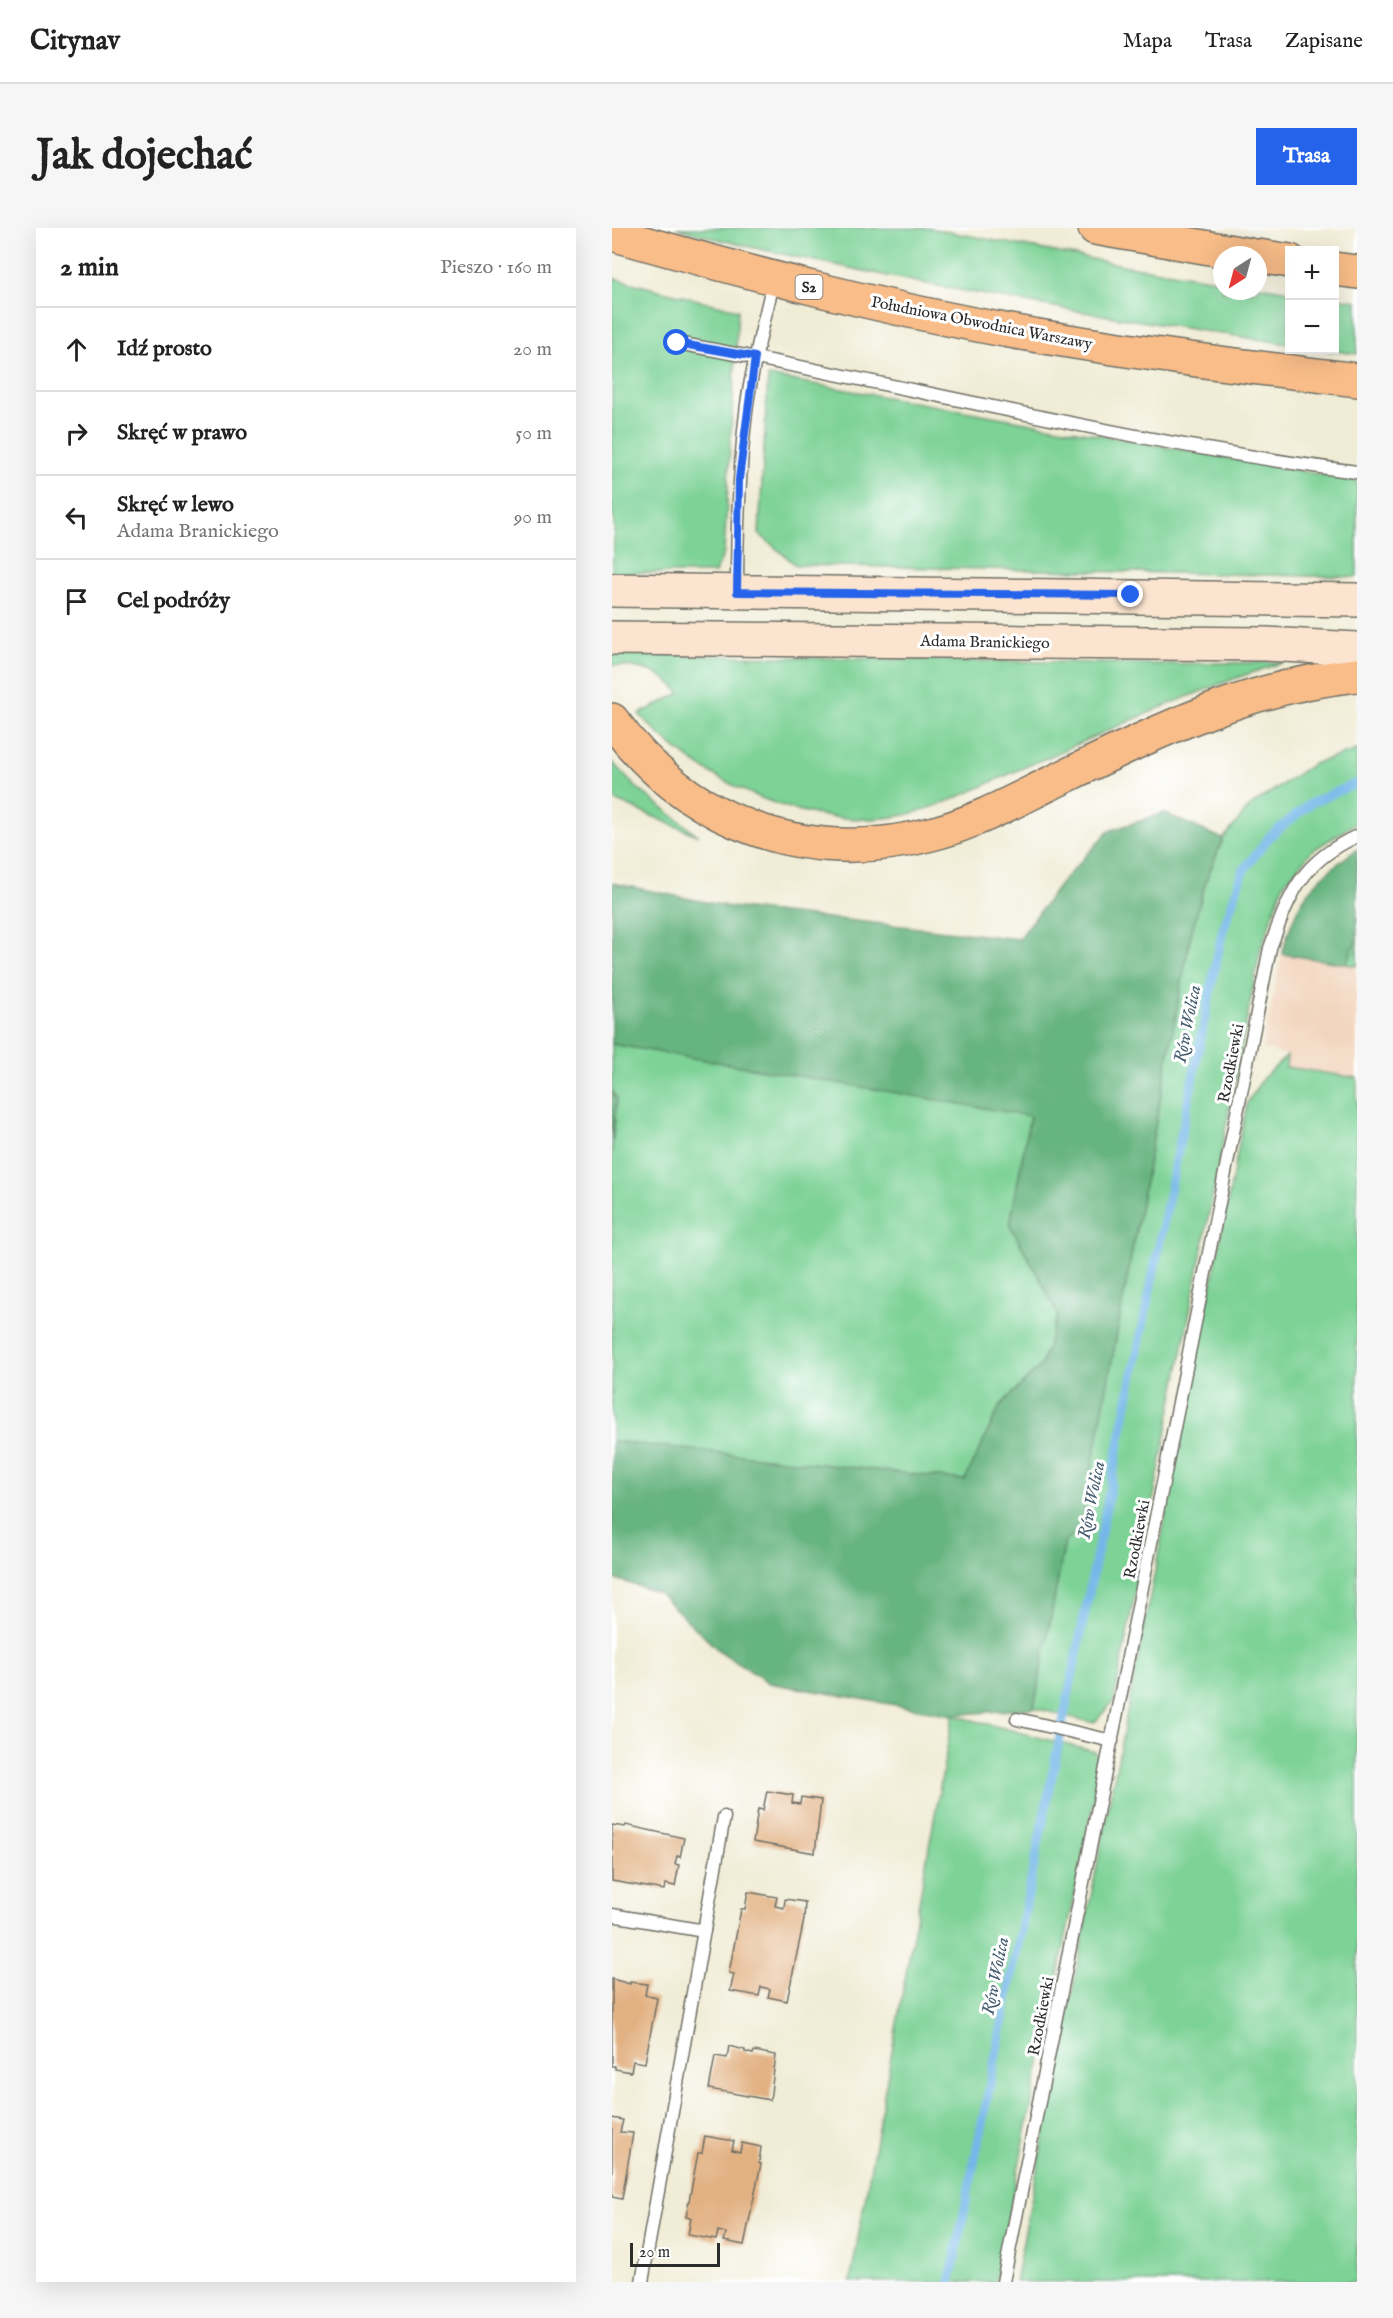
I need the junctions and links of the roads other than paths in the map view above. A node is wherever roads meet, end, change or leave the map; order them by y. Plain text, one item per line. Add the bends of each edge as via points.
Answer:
1 (1095, 228) edge
2 (612, 234) edge
3 (1213, 249) edge
4 (1267, 257) edge
5 (1285, 260) edge
6 (1339, 270) edge
7 (1357, 272) edge
8 (774, 279) junction
9 (677, 343) dead end
10 (755, 357) junction
11 (1357, 380) edge
12 (1357, 472) edge
13 (612, 590) edge
14 (737, 592) junction
15 (1357, 600) edge
16 (612, 638) edge
17 (1357, 649) edge
18 (1357, 675) edge
19 (612, 720) edge
20 (1357, 836) edge
21 (1017, 1719) dead end
22 (1112, 1741) junction
23 (724, 1817) dead end
24 (612, 1915) edge
25 (704, 1931) junction
26 (642, 2282) edge
27 (1004, 2282) edge

1 - 3 highway
2 - 8 highway, Południowa Obwodnica Warszawy / S2
4 - 5 highway
6 - 7 highway
8 - 10 lane
8 - 11 highway, Południowa Obwodnica Warszawy / S2 via 1008,331 1164,356
9 - 10 lane
10 - 12 lane via 1077,424
10 - 14 lane via 739,479
13 - 14 main road
14 - 15 main road
16 - 17 main road, Adama Branickiego via 1266,644
18 - 19 highway via 1281,687 1240,699 1196,715 992,812 937,833 881,845 828,846 774,835 720,816 679,791 647,763
20 - 22 lane, Rzodkiewki via 1319,858 1297,883 1270,948
21 - 22 lane
22 - 27 lane, Rzodkiewki
23 - 25 lane
24 - 25 lane
25 - 26 lane

